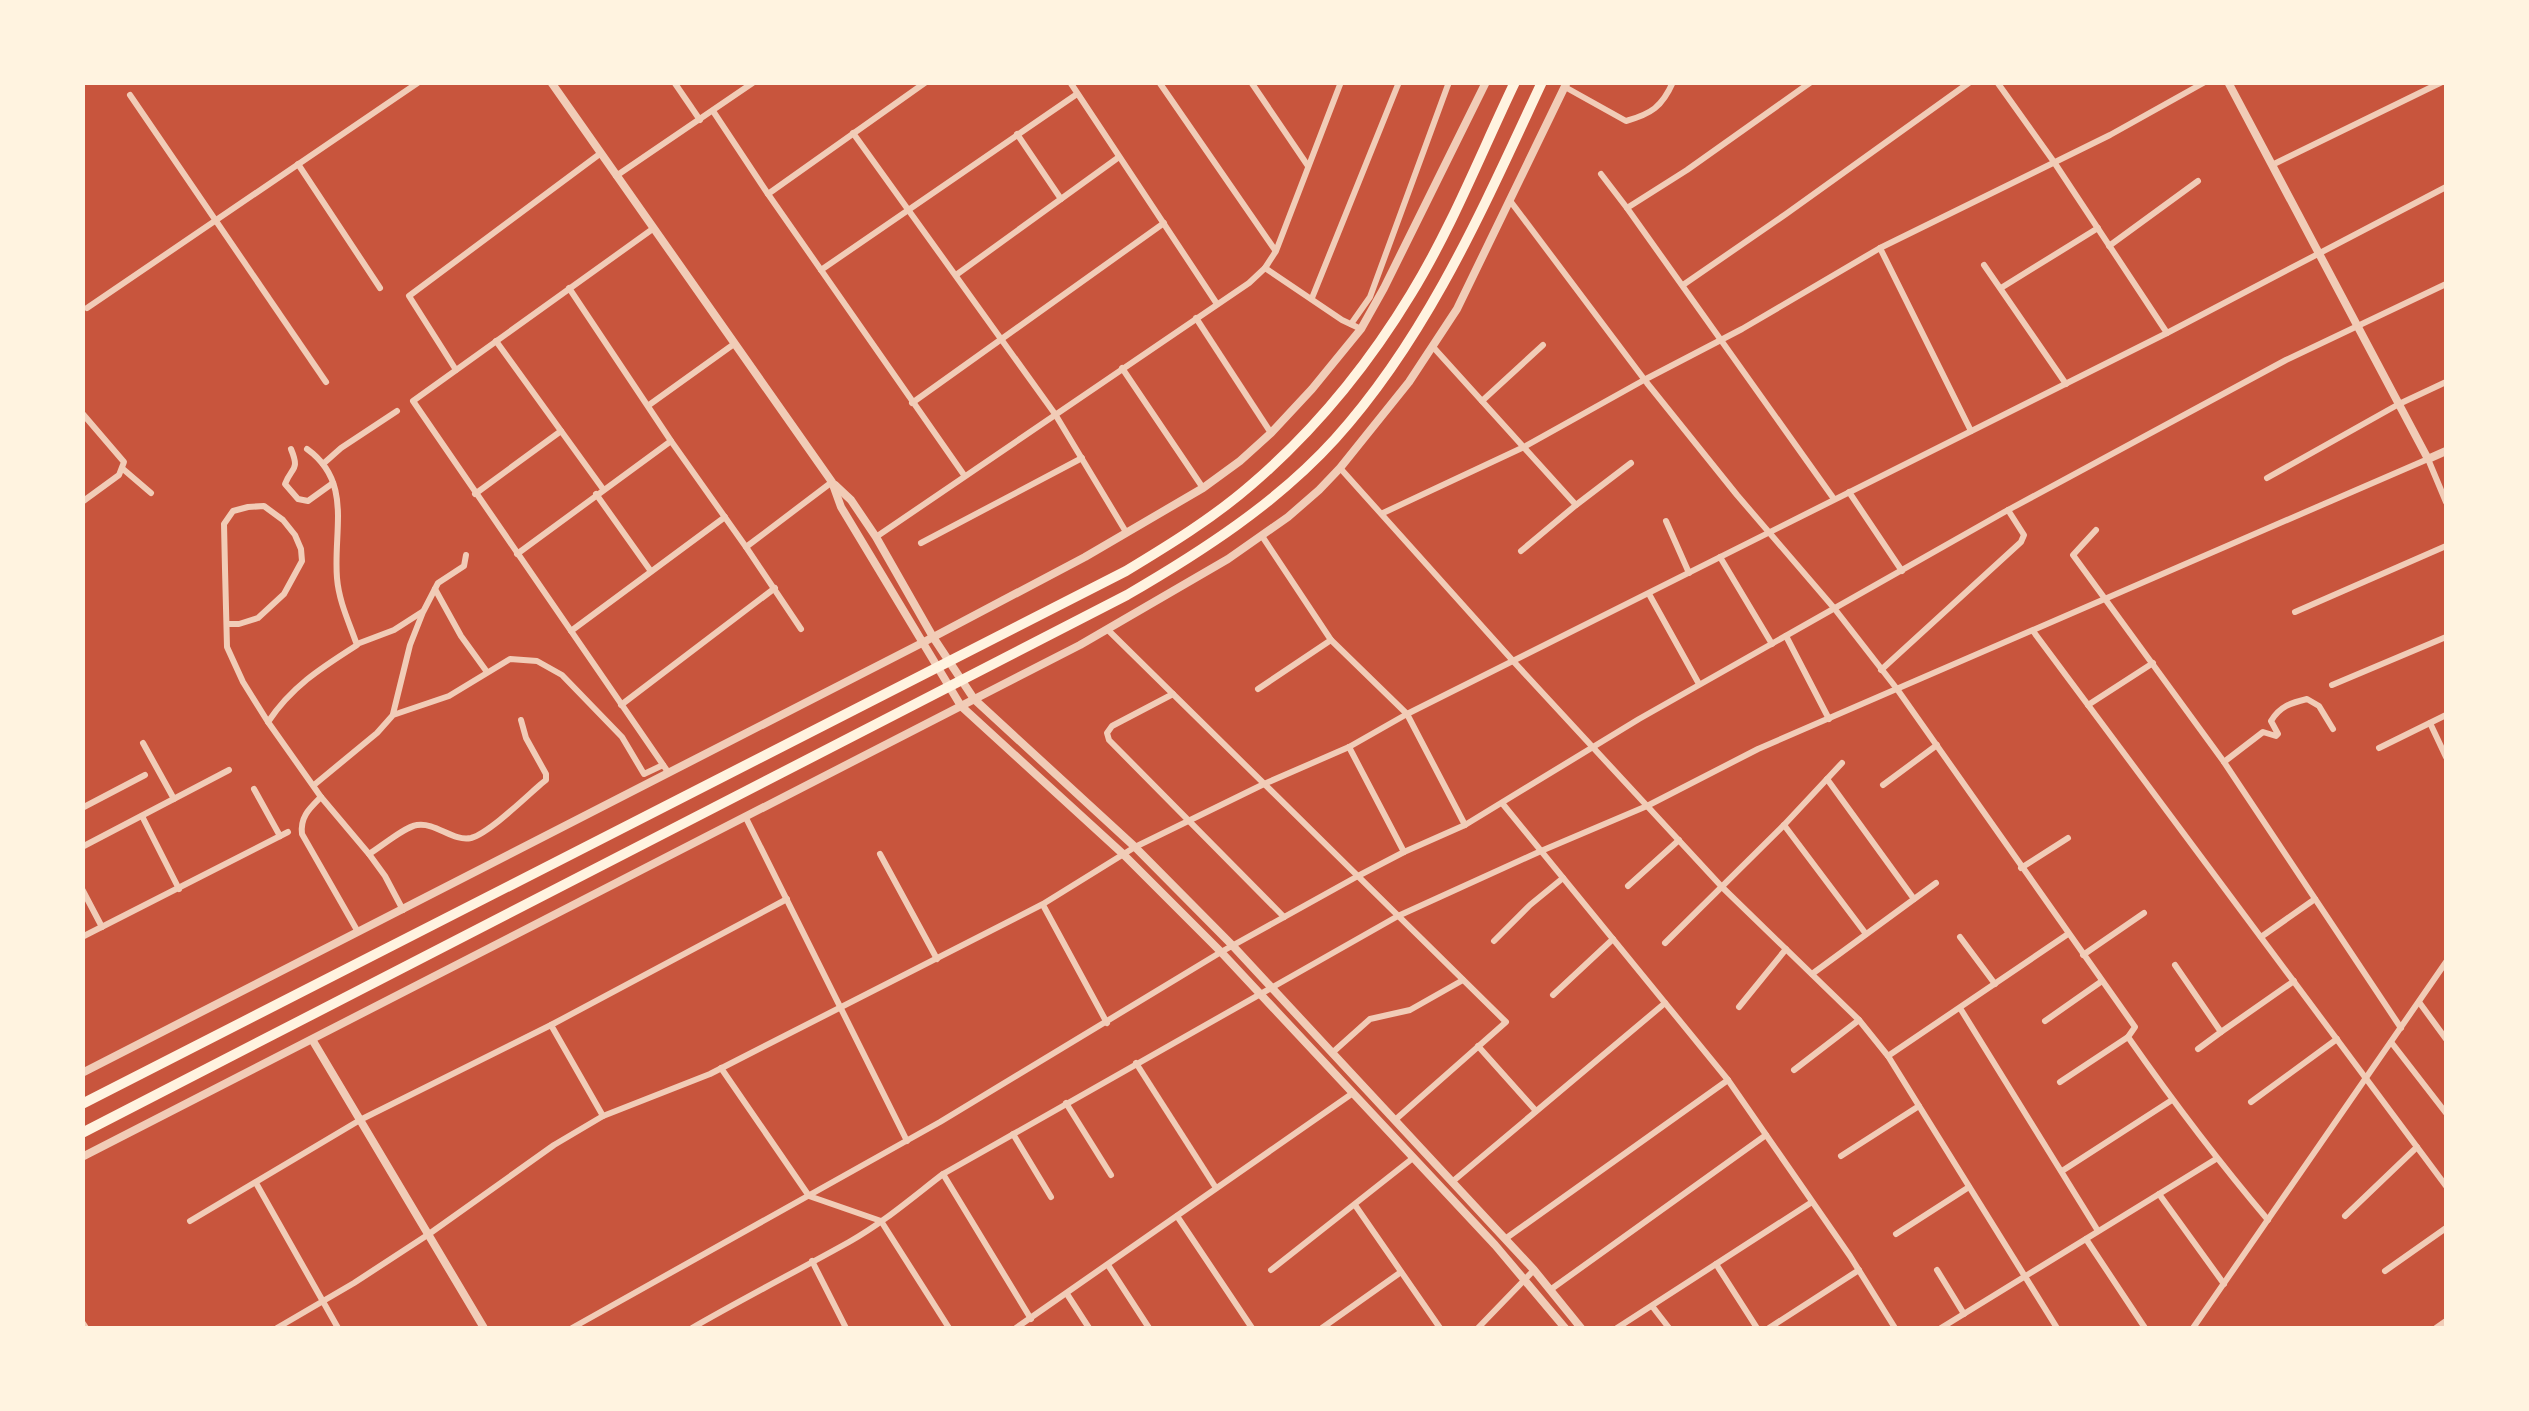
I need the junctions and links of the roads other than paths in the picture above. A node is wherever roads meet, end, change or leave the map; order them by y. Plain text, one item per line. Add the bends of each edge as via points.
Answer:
1 (419, 82) edge
2 (551, 82) edge
3 (674, 82) edge
4 (754, 82) edge
5 (926, 82) edge
6 (1070, 82) edge
7 (1159, 82) edge
8 (1251, 82) edge
9 (1341, 82) edge
10 (1400, 82) edge
11 (1450, 82) edge
12 (1515, 82) edge
13 (1542, 82) edge
14 (1673, 82) edge
15 (1970, 82) edge
16 (1998, 82) edge
17 (2206, 82) edge
18 (2228, 82) edge
19 (2442, 82) edge
20 (1808, 83) edge
21 (1484, 84) edge
22 (1566, 84) edge
23 (1077, 94) junction
24 (130, 95) dead end
25 (713, 110) junction
26 (700, 120) junction
27 (852, 133) junction
28 (1017, 134) junction
29 (601, 153) junction
30 (1120, 157) junction
31 (2054, 162) junction
32 (298, 164) junction
33 (2272, 165) junction
34 (1309, 167) junction
35 (1600, 174) dead end
36 (616, 176) junction
37 (2198, 181) dead end
38 (2446, 187) edge
39 (768, 194) junction
40 (1061, 199) junction
41 (1511, 202) junction
42 (1627, 208) junction
43 (908, 209) junction
44 (216, 219) junction
45 (1164, 224) junction
46 (654, 228) junction
47 (2098, 228) junction
48 (2109, 246) junction
49 (1880, 248) junction
50 (1276, 252) junction
51 (2318, 253) junction
52 (1984, 264) dead end
53 (1266, 268) junction
54 (820, 270) junction
55 (956, 275) junction
56 (2446, 284) edge
57 (1683, 285) junction
58 (380, 288) dead end
59 (569, 288) junction
60 (2001, 288) junction
61 (1312, 298) junction
62 (1217, 304) junction
63 (87, 308) dead end
64 (1196, 318) junction
65 (1351, 324) junction
66 (2358, 328) junction
67 (1360, 329) junction
68 (2167, 333) junction
69 (1002, 339) junction
70 (496, 340) junction
71 (1722, 340) junction
72 (734, 344) junction
73 (1543, 345) dead end
74 (1434, 348) junction
75 (1122, 368) junction
76 (456, 370) junction
77 (1644, 380) junction
78 (326, 382) dead end
79 (2446, 382) edge
80 (2066, 384) junction
81 (1482, 401) junction
82 (912, 403) junction
83 (2398, 404) junction
84 (649, 405) junction
85 (397, 411) dead end
86 (82, 414) edge
87 (1055, 414) junction
88 (562, 431) junction
89 (1970, 431) junction
90 (1271, 433) junction
91 (671, 441) junction
92 (1524, 447) junction
93 (306, 448) dead end
94 (291, 449) dead end
95 (2446, 451) edge
96 (1082, 458) junction
97 (2428, 459) junction
98 (1630, 463) dead end
99 (324, 464) junction
100 (1340, 468) junction
101 (123, 469) junction
102 (964, 476) junction
103 (2266, 478) dead end
104 (832, 482) junction
105 (334, 483) junction
106 (1203, 488) junction
107 (600, 492) junction
108 (1849, 492) junction
109 (150, 493) dead end
110 (476, 494) junction
111 (1834, 499) junction
112 (82, 502) edge
113 (2446, 502) edge
114 (1576, 504) junction
115 (2008, 510) junction
116 (1382, 513) junction
117 (724, 517) junction
118 (1666, 521) dead end
119 (2096, 530) dead end
120 (1126, 532) junction
121 (1769, 532) junction
122 (1262, 536) junction
123 (876, 537) junction
124 (921, 543) dead end
125 (746, 546) junction
126 (2446, 546) edge
127 (1522, 551) dead end
128 (517, 554) junction
129 (466, 556) dead end
130 (1720, 557) junction
131 (650, 570) junction
132 (1902, 571) junction
133 (1689, 573) junction
134 (775, 588) junction
135 (435, 589) junction
136 (1648, 593) junction
137 (2106, 598) junction
138 (1834, 608) junction
139 (423, 612) junction
140 (2294, 612) dead end
141 (227, 624) junction
142 (801, 629) dead end
143 (1108, 630) junction
144 (2033, 630) junction
145 (571, 631) junction
146 (1786, 636) junction
147 (2446, 636) edge
148 (934, 637) junction
149 (1331, 640) junction
150 (922, 643) junction
151 (357, 644) junction
152 (1772, 644) junction
153 (1514, 662) junction
154 (2154, 664) junction
155 (1882, 670) junction
156 (487, 672) junction
157 (1699, 684) junction
158 (2332, 685) dead end
159 (1258, 689) dead end
160 (1897, 689) junction
161 (1173, 694) junction
162 (974, 699) junction
163 (621, 705) junction
164 (2088, 705) junction
165 (961, 706) junction
166 (1407, 714) junction
167 (393, 716) junction
168 (2446, 716) edge
169 (1829, 719) junction
170 (521, 720) dead end
171 (268, 722) junction
172 (2430, 723) junction
173 (2333, 729) dead end
174 (143, 743) dead end
175 (1937, 745) junction
176 (1592, 746) junction
177 (1349, 747) junction
178 (2379, 748) dead end
179 (2446, 757) edge
180 (2224, 762) junction
181 (1842, 763) dead end
182 (665, 769) junction
183 (229, 770) dead end
184 (145, 775) dead end
185 (1827, 778) junction
186 (1264, 784) junction
187 (314, 785) junction
188 (1883, 785) dead end
189 (254, 789) dead end
190 (321, 797) junction
191 (174, 799) junction
192 (1502, 803) junction
193 (1647, 806) junction
194 (82, 808) edge
195 (142, 816) junction
196 (746, 818) junction
197 (1188, 821) junction
198 (1465, 825) junction
199 (1784, 825) junction
200 (2068, 838) dead end
201 (1679, 840) junction
202 (82, 847) edge
203 (1135, 847) junction
204 (1541, 851) junction
205 (1404, 852) junction
206 (370, 854) junction
207 (880, 854) dead end
208 (1123, 854) junction
209 (2021, 868) junction
210 (1358, 876) junction
211 (1563, 878) junction
212 (1936, 883) dead end
213 (1628, 886) dead end
214 (1722, 887) junction
215 (82, 888) edge
216 (179, 889) junction
217 (787, 898) junction
218 (1914, 899) junction
219 (2315, 900) junction
220 (1043, 904) junction
221 (403, 910) junction
222 (2144, 913) dead end
223 (1284, 916) junction
224 (1398, 916) junction
225 (102, 927) junction
226 (358, 932) junction
227 (1866, 934) junction
228 (2068, 934) junction
229 (1960, 936) dead end
230 (82, 937) edge
231 (2261, 937) junction
232 (1613, 939) junction
233 (1494, 941) dead end
234 (1665, 942) dead end
235 (1232, 946) junction
236 (1786, 949) junction
237 (1222, 952) junction
238 (2084, 955) junction
239 (937, 959) junction
240 (2446, 962) edge
241 (2176, 965) dead end
242 (1812, 974) junction
243 (1463, 980) junction
244 (2102, 981) junction
245 (2294, 981) junction
246 (1995, 984) junction
247 (1273, 988) junction
248 (1263, 994) junction
249 (1553, 995) dead end
250 (2419, 1002) junction
251 (1664, 1003) junction
252 (840, 1006) junction
253 (1738, 1007) dead end
254 (1960, 1008) junction
255 (1858, 1020) junction
256 (2046, 1021) dead end
257 (1107, 1022) junction
258 (551, 1026) junction
259 (2401, 1028) junction
260 (2220, 1032) junction
261 (2128, 1036) junction
262 (2337, 1039) junction
263 (2446, 1039) edge
264 (313, 1041) junction
265 (2392, 1042) junction
266 (1478, 1046) junction
267 (2198, 1049) dead end
268 (1332, 1052) junction
269 (1888, 1056) junction
270 (1136, 1063) junction
271 (721, 1068) junction
272 (1794, 1070) dead end
273 (82, 1073) edge
274 (1728, 1080) junction
275 (2365, 1080) junction
276 (2060, 1082) dead end
277 (1362, 1084) junction
278 (1352, 1093) junction
279 (2172, 1100) junction
280 (2251, 1102) dead end
281 (1066, 1103) junction
282 (82, 1104) edge
283 (1919, 1106) junction
284 (1536, 1111) junction
285 (2446, 1113) edge
286 (603, 1116) junction
287 (360, 1120) junction
288 (1395, 1120) junction
289 (82, 1133) edge
290 (1013, 1134) junction
291 (1766, 1135) junction
292 (907, 1141) junction
293 (2417, 1147) junction
294 (1842, 1156) dead end
295 (82, 1157) edge
296 (1413, 1158) junction
297 (2216, 1159) junction
298 (2062, 1172) junction
299 (943, 1174) junction
300 (1112, 1175) dead end
301 (1452, 1182) junction
302 (256, 1183) junction
303 (1969, 1186) junction
304 (2446, 1186) edge
305 (1216, 1189) junction
306 (2159, 1194) junction
307 (809, 1196) junction
308 (1051, 1197) dead end
309 (1812, 1202) junction
310 (1355, 1205) junction
311 (1177, 1216) junction
312 (2345, 1216) dead end
313 (2268, 1220) junction
314 (190, 1221) dead end
315 (882, 1221) junction
316 (2446, 1228) edge
317 (2098, 1231) junction
318 (429, 1234) junction
319 (1896, 1234) dead end
320 (2086, 1239) junction
321 (1506, 1240) junction
322 (812, 1261) junction
323 (1716, 1264) junction
324 (1108, 1265) junction
325 (1270, 1270) dead end
326 (1534, 1270) junction
327 (1859, 1270) junction
328 (1937, 1270) dead end
329 (2384, 1271) dead end
330 (1401, 1272) junction
331 (2025, 1277) junction
332 (1525, 1278) junction
333 (2224, 1284) junction
334 (1550, 1290) junction
335 (1067, 1294) junction
336 (323, 1301) junction
337 (1652, 1306) junction
338 (1964, 1314) junction
339 (1031, 1319) junction
340 (2446, 1321) edge
341 (82, 1322) edge
342 (1894, 1326) edge
343 (86, 1328) edge
344 (277, 1328) edge
345 (338, 1328) edge
346 (484, 1328) edge
347 (572, 1328) edge
348 (692, 1328) edge
349 (846, 1328) edge
350 (949, 1328) edge
351 (1016, 1328) edge
352 (1089, 1328) edge
353 (1149, 1328) edge
354 (1252, 1328) edge
355 (1322, 1328) edge
356 (1440, 1328) edge
357 (1480, 1328) edge
358 (1564, 1328) edge
359 (1581, 1328) edge
360 (1617, 1328) edge
361 (1668, 1328) edge
362 (1757, 1328) edge
363 (1769, 1328) edge
364 (1884, 1328) edge
365 (1945, 1328) edge
366 (2057, 1328) edge
367 (2145, 1328) edge
368 (2193, 1328) edge
369 (2436, 1328) edge

1 - 32 street
2 - 29 street
3 - 26 street
4 - 25 street
5 - 27 street
6 - 23 street
7 - 50 street
8 - 34 street
9 - 34 street
10 - 61 street
11 - 65 street via 1370,297
12 - 282 highway via 1412,293 1338,399 1249,487 1126,571
13 - 289 highway via 1413,334 1334,440 1260,506 1127,595
14 - 22 street via 1650,114 1626,121
15 - 57 street
16 - 31 street
17 - 31 street
18 - 33 street
19 - 33 street
20 - 42 street
21 - 67 street
22 - 41 street
23 - 28 street
23 - 30 street
24 - 44 street
25 - 26 street
25 - 39 street
26 - 36 street
27 - 39 street
27 - 43 street
28 - 40 street
28 - 43 street
29 - 36 street
29 - 76 street via 409,296
30 - 40 street
30 - 45 street
31 - 47 street
31 - 49 street
32 - 44 street
32 - 58 street
33 - 51 street
34 - 50 street
35 - 42 street
36 - 46 street
37 - 48 street
38 - 51 street
39 - 54 street
40 - 55 street
41 - 74 street
41 - 77 street
42 - 57 street
43 - 54 street
43 - 55 street
44 - 63 street
44 - 78 street
45 - 62 street
45 - 69 street
46 - 59 street
46 - 72 street
47 - 48 street
47 - 60 street
48 - 68 street
49 - 71 street
49 - 89 street
50 - 53 street
51 - 66 street
51 - 68 street
52 - 60 street
53 - 61 street
53 - 62 street
54 - 82 street
55 - 69 street
56 - 66 street
57 - 71 street
59 - 70 street
59 - 84 street
60 - 80 street
61 - 65 street
62 - 64 street
64 - 75 street
64 - 90 street
65 - 67 street
66 - 83 street
66 - 115 street
67 - 90 street
68 - 80 street
69 - 82 street
69 - 87 street
70 - 76 street
70 - 88 street
71 - 77 street
71 - 111 street
72 - 84 street
72 - 104 street
73 - 81 street
74 - 81 street
74 - 100 street
75 - 87 street
75 - 106 street
76 - 110 street via 412,402
77 - 92 street
77 - 121 street
79 - 83 street
80 - 89 street
81 - 92 street
82 - 102 street
83 - 97 street
83 - 103 street
84 - 91 street
85 - 99 street
86 - 101 street
87 - 96 street
87 - 102 street
88 - 107 street
88 - 110 street
89 - 108 street
90 - 106 street
91 - 107 street
91 - 117 street
92 - 114 street
92 - 116 street
93 - 99 street
94 - 105 street via 296,462 285,484 298,499 308,501
95 - 97 street
96 - 120 street
96 - 124 street
97 - 113 street
97 - 137 street
98 - 114 street
99 - 105 street
100 - 116 street
100 - 122 street
101 - 109 street
101 - 112 street
102 - 123 street
104 - 123 street
104 - 125 street
104 - 150 street
105 - 151 street via 336,574
106 - 120 street
107 - 128 street
107 - 131 street
108 - 111 street
108 - 132 street
110 - 128 street
111 - 121 street
114 - 127 street
115 - 132 street
115 - 155 street via 2024,535 2021,542
116 - 153 street
117 - 125 street
117 - 131 street
118 - 133 street
119 - 137 street via 2073,555
120 - 148 street
121 - 130 street
121 - 138 street
122 - 143 street
122 - 149 street
123 - 148 street
125 - 134 street
126 - 140 street
128 - 145 street
129 - 135 street via 464,566
130 - 133 street
130 - 152 street
131 - 145 street
132 - 138 street
133 - 136 street
134 - 142 street
134 - 163 street
135 - 139 street
135 - 156 street
136 - 153 street
136 - 157 street
137 - 144 street
137 - 154 street
138 - 146 street
138 - 155 street
139 - 151 street
139 - 167 street
141 - 141 street via 224,524 233,511 264,506 295,535 302,561 284,594 258,618
141 - 171 street via 232,662
143 - 161 street
143 - 162 street
144 - 160 street
144 - 164 street
145 - 163 street
146 - 152 street
146 - 169 street
147 - 158 street
148 - 150 street
148 - 162 street
149 - 159 street
149 - 166 street
150 - 165 street
150 - 182 street
151 - 171 street via 296,687
152 - 157 street
153 - 166 street
153 - 176 street
154 - 164 street
154 - 180 street
155 - 160 street
156 - 167 street via 449,696
156 - 182 street via 510,659 537,661 562,675 612,726 644,774
157 - 176 street
160 - 169 street
160 - 175 street
161 - 186 street
161 - 197 street via 1107,733
162 - 165 street
162 - 203 street
163 - 182 street
164 - 231 street
165 - 196 street
165 - 208 street
166 - 177 street
166 - 198 street
167 - 187 street
168 - 172 street
169 - 193 street
170 - 206 street via 546,774 542,784 472,838 418,824
171 - 187 street
172 - 178 street
172 - 179 street
173 - 180 street via 2307,699 2290,703 2271,721 2276,736 2263,732
174 - 191 street
175 - 188 street
175 - 209 street
176 - 192 street
176 - 193 street
177 - 186 street
177 - 205 street
180 - 219 street
181 - 185 street
182 - 221 street
183 - 191 street
184 - 194 street
185 - 199 street
185 - 218 street
186 - 197 street
186 - 210 street
187 - 190 street
189 - 216 street via 284,834
190 - 206 street
190 - 226 street via 300,822 302,834
191 - 195 street
192 - 198 street
192 - 204 street
193 - 201 street
193 - 204 street
195 - 202 street
195 - 216 street
196 - 217 street
196 - 264 street
197 - 203 street
197 - 223 street
198 - 205 street
199 - 214 street
199 - 227 street
200 - 209 street
201 - 213 street
201 - 214 street
203 - 208 street
203 - 235 street
204 - 211 street
204 - 224 street
205 - 210 street
206 - 221 street
207 - 239 street
208 - 220 street
208 - 237 street
209 - 228 street
210 - 223 street
210 - 224 street
211 - 232 street
211 - 233 street
212 - 218 street
214 - 234 street
214 - 236 street
215 - 225 street
216 - 225 street
217 - 252 street
217 - 258 street
218 - 227 street
219 - 231 street
219 - 259 street
220 - 239 street
220 - 257 street
221 - 226 street
222 - 238 street
223 - 235 street
224 - 243 street
224 - 247 street
225 - 230 street
226 - 273 street
227 - 242 street
228 - 238 street
228 - 246 street
229 - 246 street
231 - 245 street
232 - 249 street
232 - 251 street
235 - 237 street
235 - 247 street
236 - 242 street
236 - 253 street
237 - 248 street
237 - 257 street
238 - 244 street
239 - 252 street
240 - 250 street
241 - 260 street
242 - 255 street
243 - 266 street via 1506,1022
243 - 268 street via 1410,1010 1370,1018
244 - 256 street
244 - 261 street via 2134,1028
245 - 260 street
245 - 262 street
246 - 254 street
247 - 248 street
247 - 268 street
248 - 270 street
248 - 278 street
250 - 259 street
250 - 263 street
251 - 274 street
251 - 284 street
252 - 271 street
252 - 292 street
254 - 269 street
254 - 298 street
255 - 269 street
255 - 272 street
257 - 292 street
258 - 286 street
258 - 287 street
259 - 265 street
260 - 267 street
261 - 276 street
261 - 279 street
262 - 275 street
262 - 280 street
264 - 287 street
264 - 295 street
265 - 275 street
265 - 285 street
266 - 284 street
266 - 288 street
268 - 277 street
269 - 283 street
270 - 281 street
270 - 305 street
271 - 286 street
271 - 307 street
274 - 291 street
274 - 321 street
275 - 293 street
275 - 313 street
277 - 278 street
277 - 288 street
278 - 296 street
278 - 305 street
279 - 297 street
279 - 298 street
281 - 290 street
281 - 300 street
283 - 294 street
283 - 303 street
284 - 301 street
286 - 318 street
287 - 302 street
287 - 318 street
288 - 301 street
290 - 299 street
290 - 308 street
291 - 309 street
291 - 334 street
292 - 307 street
293 - 304 street
293 - 312 street
296 - 310 street
296 - 332 street
297 - 306 street
297 - 313 street
298 - 317 street
299 - 315 street
299 - 339 street
301 - 321 street
302 - 314 street
302 - 336 street
303 - 319 street
303 - 331 street
305 - 311 street
306 - 317 street
306 - 333 street
307 - 315 street
307 - 347 street
309 - 323 street
309 - 327 street
310 - 325 street
310 - 330 street
311 - 324 street
311 - 354 street
313 - 333 street
315 - 322 street
315 - 350 street
316 - 329 street
317 - 320 street
318 - 336 street
318 - 346 street
320 - 331 street
320 - 367 street
321 - 326 street
322 - 348 street
322 - 349 street
323 - 337 street
323 - 362 street
324 - 335 street
324 - 353 street
326 - 332 street
326 - 334 street
327 - 342 street
327 - 363 street
328 - 338 street
330 - 355 street
330 - 356 street
331 - 338 street
331 - 366 street
332 - 357 street
332 - 358 street
333 - 368 street
334 - 359 street
335 - 339 street
335 - 352 street
336 - 344 street
336 - 345 street
337 - 360 street
337 - 361 street
338 - 365 street
339 - 351 street
340 - 369 street
341 - 343 street
342 - 364 street

